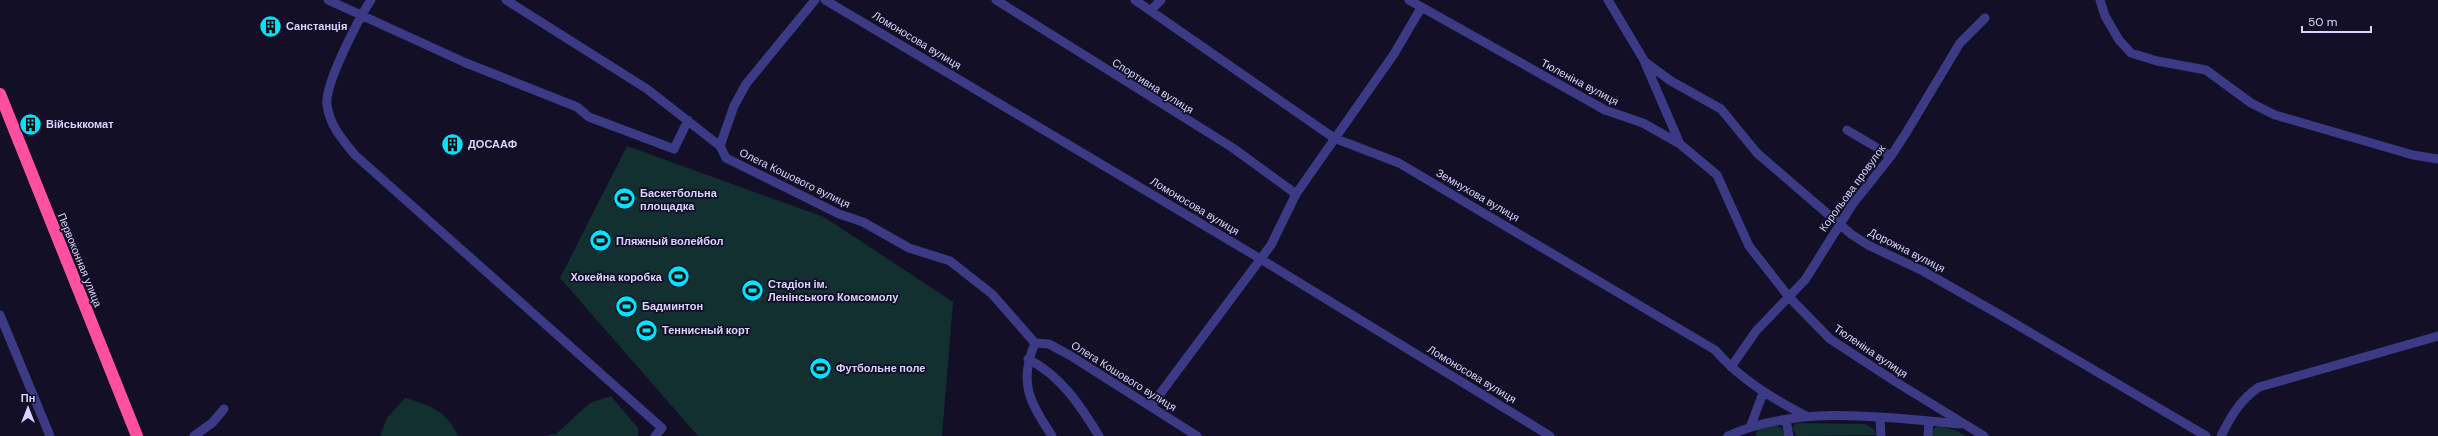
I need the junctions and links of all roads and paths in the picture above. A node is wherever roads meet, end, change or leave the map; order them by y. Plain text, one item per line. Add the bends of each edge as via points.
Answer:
1 (328, 0) edge
2 (371, 0) edge
3 (506, 0) edge
4 (815, 0) edge
5 (825, 0) edge
6 (996, 0) edge
7 (1135, 0) edge
8 (1161, 0) edge
9 (1409, 0) edge
10 (1608, 0) edge
11 (2100, 0) edge
12 (1421, 8) junction
13 (1151, 10) junction
14 (361, 15) junction
15 (1985, 18) dead end
16 (1645, 62) junction
17 (0, 94) edge
18 (688, 120) junction
19 (1846, 130) dead end
20 (1334, 138) junction
21 (1680, 144) junction
22 (720, 146) junction
23 (1891, 156) junction
24 (2438, 159) edge
25 (1296, 194) junction
26 (1840, 223) junction
27 (1259, 258) junction
28 (1789, 297) junction
29 (0, 314) edge
30 (2438, 336) edge
31 (1035, 343) junction
32 (1028, 359) junction
33 (1731, 367) junction
34 (1763, 393) junction
35 (1151, 406) junction
36 (224, 409) dead end
37 (1806, 416) junction
38 (1880, 418) junction
39 (1786, 420) junction
40 (1929, 421) junction
41 (1964, 424) junction
42 (1751, 425) junction
43 (50, 436) edge
44 (137, 436) edge
45 (194, 436) edge
46 (655, 436) edge
47 (1052, 436) edge
48 (1099, 436) edge
49 (1197, 436) edge
50 (1550, 436) edge
51 (1728, 436) edge
52 (1789, 436) edge
53 (1881, 436) edge
54 (1928, 436) edge
55 (1984, 436) edge
56 (2206, 436) edge
57 (2220, 436) edge

1 - 14 street
2 - 14 street
3 - 18 street, Олега Кошового вулиця via 647,89
4 - 22 street via 746,84 734,106
5 - 27 street, Ломоносова вулиця
6 - 25 street, Спортивна вулиця via 1232,148
7 - 13 street, Земнухова вулиця
8 - 13 street
9 - 12 street, Тюленіна вулиця
10 - 16 street, Дорожна вулиця
11 - 24 street via 2105,16 2119,40 2131,53 2157,61 2206,70 2251,103 2275,115 2413,155
12 - 20 street via 1394,54
12 - 21 street, Тюленіна вулиця via 1605,110 1643,123
13 - 20 street, Земнухова вулиця
14 - 18 street via 466,64 577,107 590,117 674,149
14 - 46 street via 332,79 327,103 334,130 355,155 662,428
15 - 23 street, Корольова провулок via 1960,43
16 - 21 street
16 - 26 street, Дорожна вулиця via 1671,81 1721,109 1757,153
17 - 44 highway, Первоконная улица
18 - 22 street, Олега Кошового вулиця
19 - 23 street
20 - 25 street
20 - 33 street, Земнухова вулиця via 1399,163 1715,350
21 - 28 street, Тюленіна вулиця via 1716,175 1749,246
22 - 31 street, Олега Кошового вулиця via 726,158 775,183 839,214 863,222 909,248 950,261 992,294
23 - 26 street, Корольова провулок
25 - 27 street via 1271,245
26 - 28 street, Корольова провулок via 1805,280
26 - 56 street, Дорожна вулиця via 1868,245 1923,271 1982,304
27 - 35 street
27 - 50 street, Ломоносова вулиця
28 - 33 street, Корольова провулок via 1756,331
28 - 41 street, Тюленіна вулиця via 1830,339
29 - 43 street
30 - 57 street via 2259,387 2248,395 2232,414
31 - 32 street
31 - 35 street, Олега Кошового вулиця via 1049,344
32 - 47 street via 1027,388 1033,407
32 - 48 street via 1054,375 1080,404
33 - 34 street, Земнухова вулиця
34 - 37 street, Земнухова вулиця
34 - 42 street
35 - 49 street, Олега Кошового вулиця
36 - 45 street via 212,423
37 - 38 street
37 - 39 street
38 - 40 street
38 - 53 street
39 - 42 street
39 - 52 street
40 - 41 street
40 - 54 street
41 - 55 street, Тюленіна вулиця
42 - 51 street

